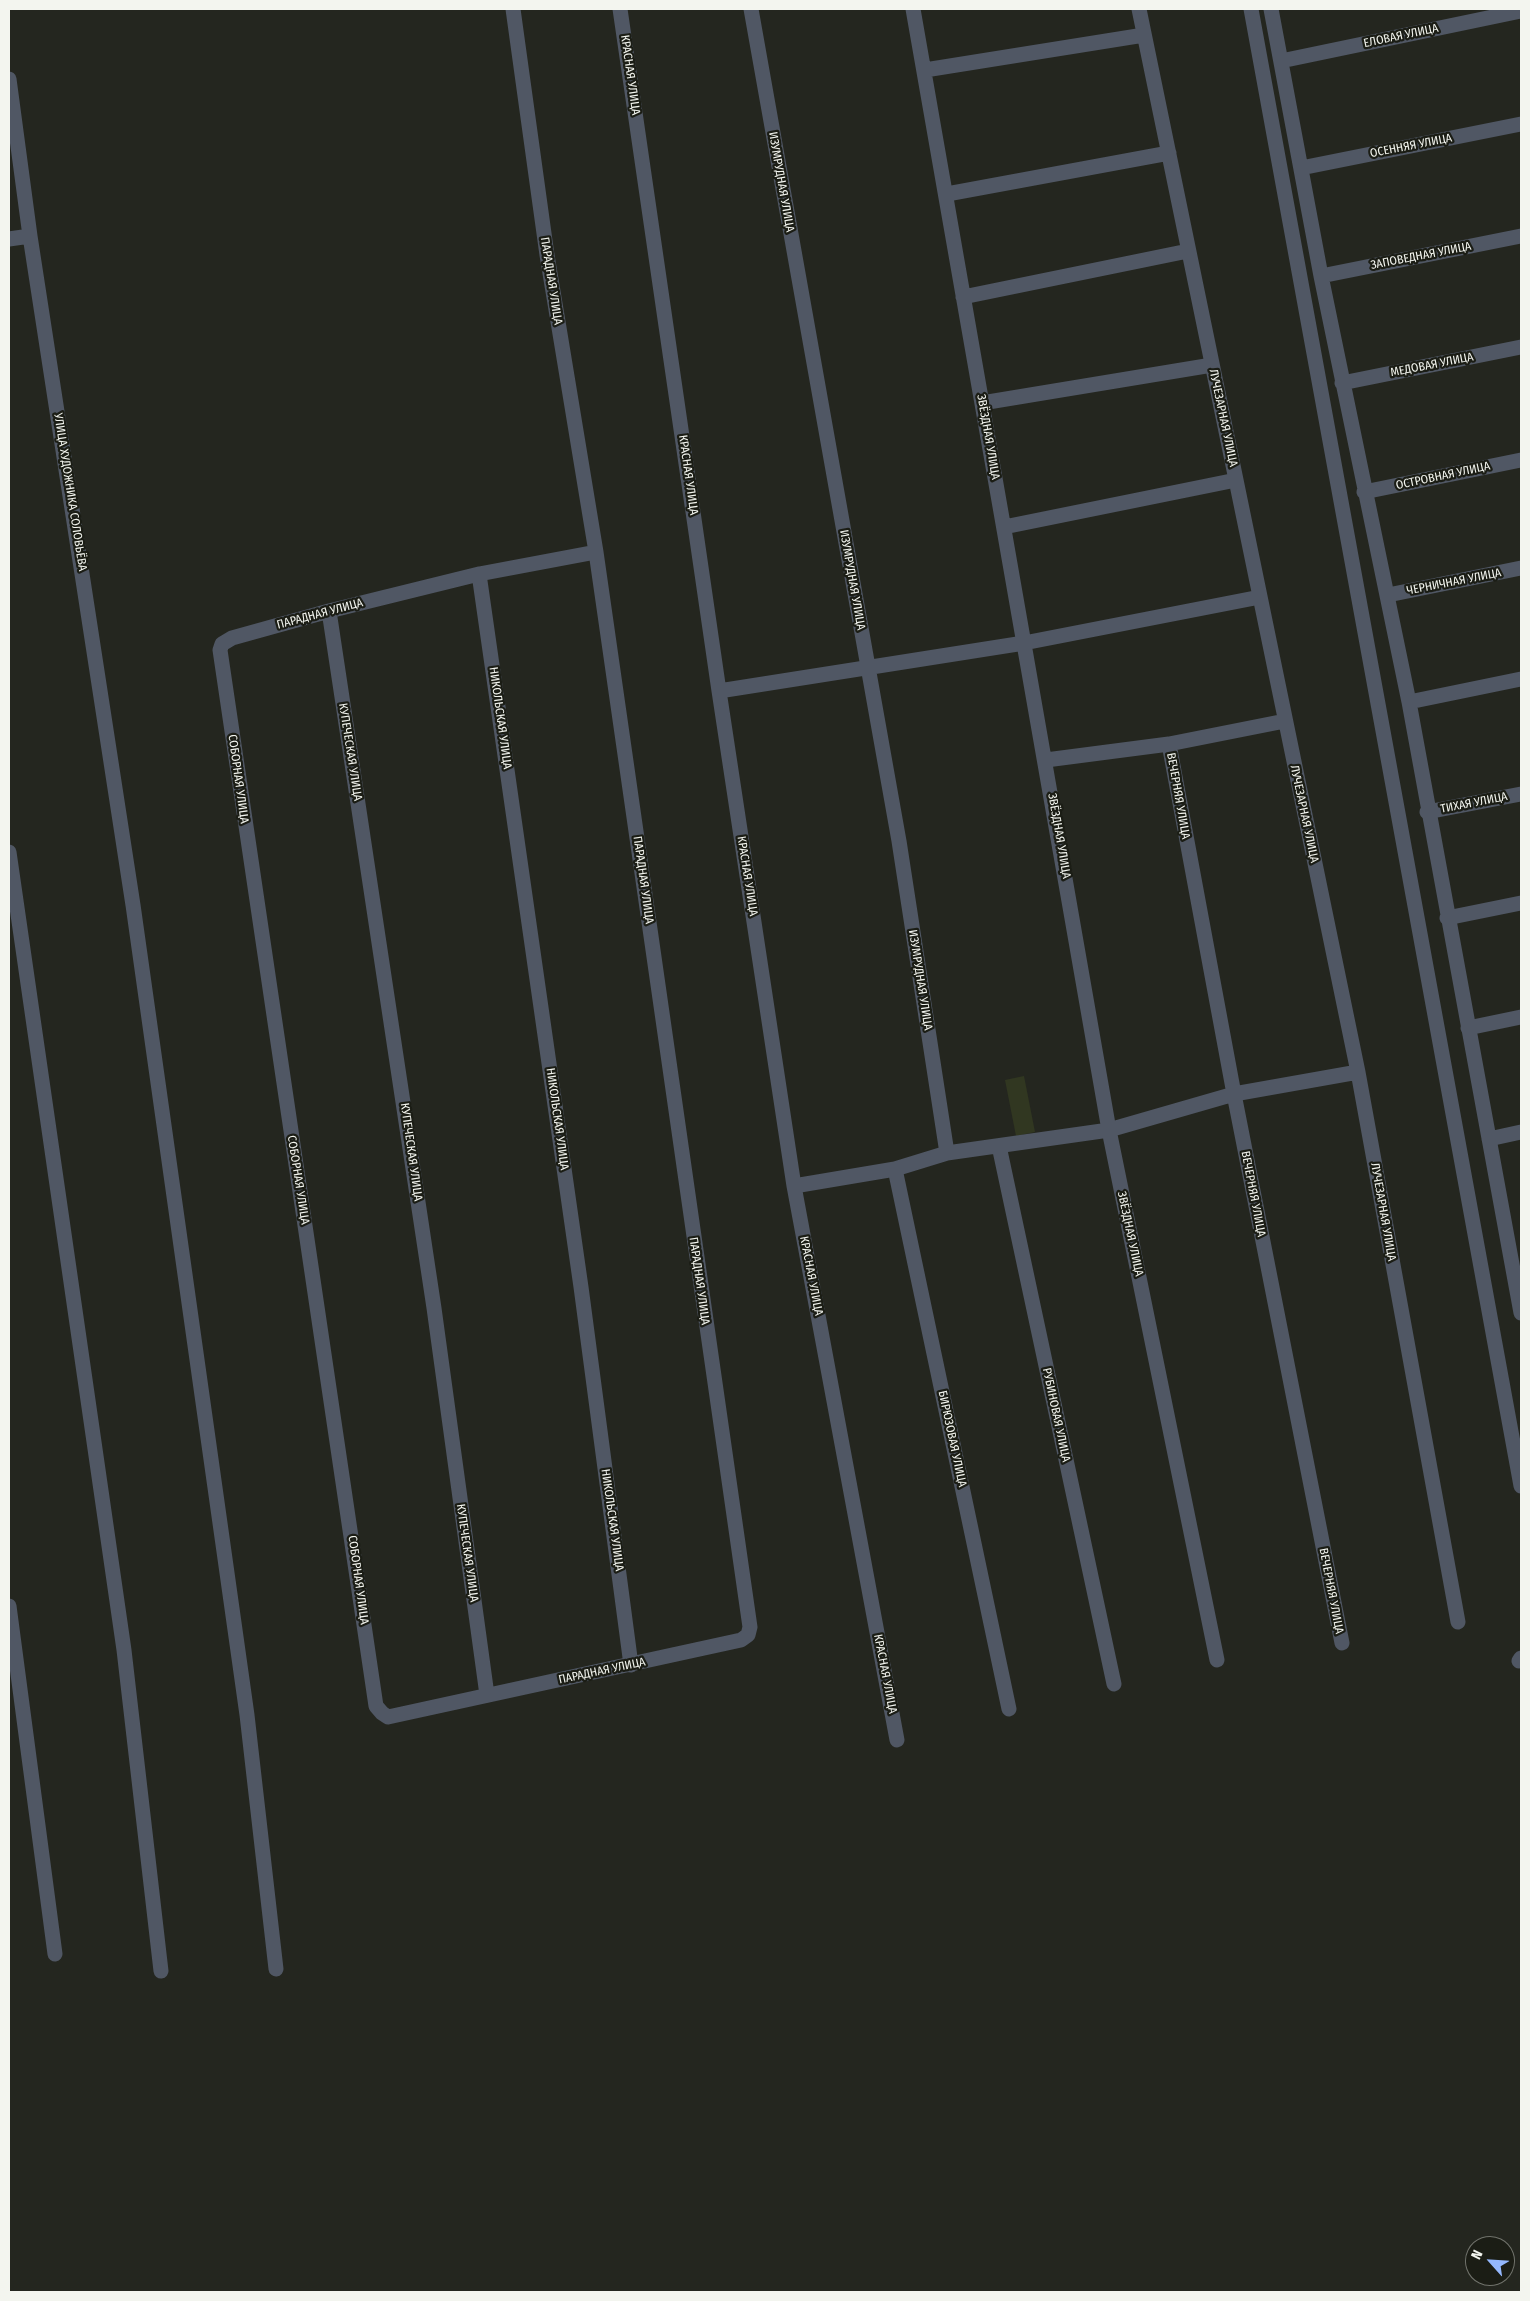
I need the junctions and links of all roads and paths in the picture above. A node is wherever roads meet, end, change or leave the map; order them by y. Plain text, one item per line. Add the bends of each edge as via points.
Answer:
1 (513, 9) edge
2 (620, 9) edge
3 (751, 9) edge
4 (914, 9) edge
5 (1139, 9) edge
6 (1251, 9) edge
7 (1271, 9) edge
8 (1521, 11) edge
9 (1144, 35) junction
10 (1281, 61) junction
11 (925, 70) junction
12 (9, 79) edge
13 (1521, 124) edge
14 (1170, 153) junction
15 (1301, 168) junction
16 (947, 194) junction
17 (30, 236) junction
18 (1521, 236) edge
19 (9, 239) edge
20 (1188, 251) junction
21 (1321, 276) junction
22 (963, 297) junction
23 (1521, 347) edge
24 (1212, 365) junction
25 (1342, 383) junction
26 (982, 403) junction
27 (1521, 460) edge
28 (1236, 480) junction
29 (1364, 492) junction
30 (1004, 527) junction
31 (596, 552) junction
32 (1521, 568) edge
33 (479, 574) junction
34 (1388, 595) junction
35 (1260, 597) junction
36 (329, 611) junction
37 (1024, 643) junction
38 (222, 644) joint
39 (868, 668) junction
40 (1521, 679) edge
41 (719, 691) junction
42 (1409, 702) junction
43 (1285, 721) junction
44 (1169, 744) junction
45 (1046, 760) junction
46 (1521, 794) edge
47 (1428, 812) junction
48 (9, 852) edge
49 (1521, 903) edge
50 (1447, 918) junction
51 (1521, 1017) edge
52 (1468, 1028) junction
53 (1358, 1072) junction
54 (1234, 1094) junction
55 (1109, 1130) junction
56 (1521, 1132) edge
57 (1489, 1139) junction
58 (999, 1146) junction
59 (947, 1153) junction
60 (895, 1169) junction
61 (794, 1186) junction
62 (1515, 1236) edge
63 (1521, 1313) edge
64 (1521, 1486) edge
65 (9, 1606) edge
66 (1458, 1622) dead end
67 (1342, 1644) dead end
68 (1217, 1660) dead end
69 (631, 1665) junction
70 (1114, 1684) dead end
71 (487, 1695) junction
72 (1009, 1709) dead end
73 (382, 1714) joint
74 (897, 1740) dead end
75 (55, 1954) dead end
76 (276, 1969) dead end
77 (161, 1971) dead end

1 - 31 street, ПАРАДНАЯ УЛИЦА via 547,255
2 - 41 street, КРАСНАЯ УЛИЦА
3 - 39 street, ИЗУМРУДНАЯ УЛИЦА
4 - 11 street, ЗВЁЗДНАЯ УЛИЦА
5 - 9 street, ЛУЧЕЗАРНАЯ УЛИЦА
6 - 64 street
7 - 10 street
8 - 10 street, ЕЛОВАЯ УЛИЦА
9 - 11 street
9 - 14 street, ЛУЧЕЗАРНАЯ УЛИЦА
10 - 15 street
11 - 16 street, ЗВЁЗДНАЯ УЛИЦА
12 - 17 street, УЛИЦА ХУДОЖНИКА СОЛОВЬЁВА
13 - 15 street, ОСЕННЯЯ УЛИЦА
14 - 16 street
14 - 20 street, ЛУЧЕЗАРНАЯ УЛИЦА
15 - 21 street
16 - 22 street, ЗВЁЗДНАЯ УЛИЦА
17 - 19 street
17 - 76 street, УЛИЦА ХУДОЖНИКА СОЛОВЬЁВА via 133,905 247,1715
18 - 21 street, ЗАПОВЕДНАЯ УЛИЦА
20 - 22 street
20 - 24 street, ЛУЧЕЗАРНАЯ УЛИЦА
21 - 25 street
22 - 26 street, ЗВЁЗДНАЯ УЛИЦА
23 - 25 street, МЕДОВАЯ УЛИЦА
24 - 26 street
24 - 28 street, ЛУЧЕЗАРНАЯ УЛИЦА
25 - 29 street
26 - 30 street, ЗВЁЗДНАЯ УЛИЦА
27 - 29 street, ОСТРОВНАЯ УЛИЦА
28 - 30 street
28 - 35 street, ЛУЧЕЗАРНАЯ УЛИЦА
29 - 34 street
30 - 37 street, ЗВЁЗДНАЯ УЛИЦА
31 - 33 street, ПАРАДНАЯ УЛИЦА
31 - 69 street, ПАРАДНАЯ УЛИЦА via 750,1627 748,1635 741,1640
32 - 34 street, ЧЕРНИЧНАЯ УЛИЦА
33 - 36 street, ПАРАДНАЯ УЛИЦА
33 - 69 street, НИКОЛЬСКАЯ УЛИЦА via 581,1287
34 - 42 street
35 - 37 street
35 - 43 street, ЛУЧЕЗАРНАЯ УЛИЦА
36 - 38 street, ПАРАДНАЯ УЛИЦА via 232,638
36 - 71 street, КУПЕЧЕСКАЯ УЛИЦА via 429,1279
37 - 39 street
37 - 45 street, ЗВЁЗДНАЯ УЛИЦА
38 - 73 street, СОБОРНАЯ УЛИЦА via 221,666 373,1686 376,1706
39 - 41 street
39 - 59 street, ИЗУМРУДНАЯ УЛИЦА via 899,841
40 - 42 street
41 - 61 street, КРАСНАЯ УЛИЦА
42 - 47 street
43 - 44 street
43 - 53 street, ЛУЧЕЗАРНАЯ УЛИЦА
44 - 45 street
44 - 54 street, ВЕЧЕРНЯЯ УЛИЦА
45 - 55 street, ЗВЁЗДНАЯ УЛИЦА
46 - 47 street, ТИХАЯ УЛИЦА
47 - 50 street
48 - 77 street via 124,1650
49 - 50 street
50 - 52 street
51 - 52 street
52 - 57 street
53 - 54 street
53 - 66 street, ЛУЧЕЗАРНАЯ УЛИЦА
54 - 55 street
54 - 67 street, ВЕЧЕРНЯЯ УЛИЦА
55 - 58 street
55 - 68 street, ЗВЁЗДНАЯ УЛИЦА
56 - 57 street
57 - 62 street
58 - 59 street
58 - 70 street, РУБИНОВАЯ УЛИЦА
59 - 60 street
60 - 61 street
60 - 72 street, БИРЮЗОВАЯ УЛИЦА
61 - 74 street, КРАСНАЯ УЛИЦА
62 - 63 street
65 - 75 street
69 - 71 street, ПАРАДНАЯ УЛИЦА
71 - 73 street, ПАРАДНАЯ УЛИЦА via 395,1716

